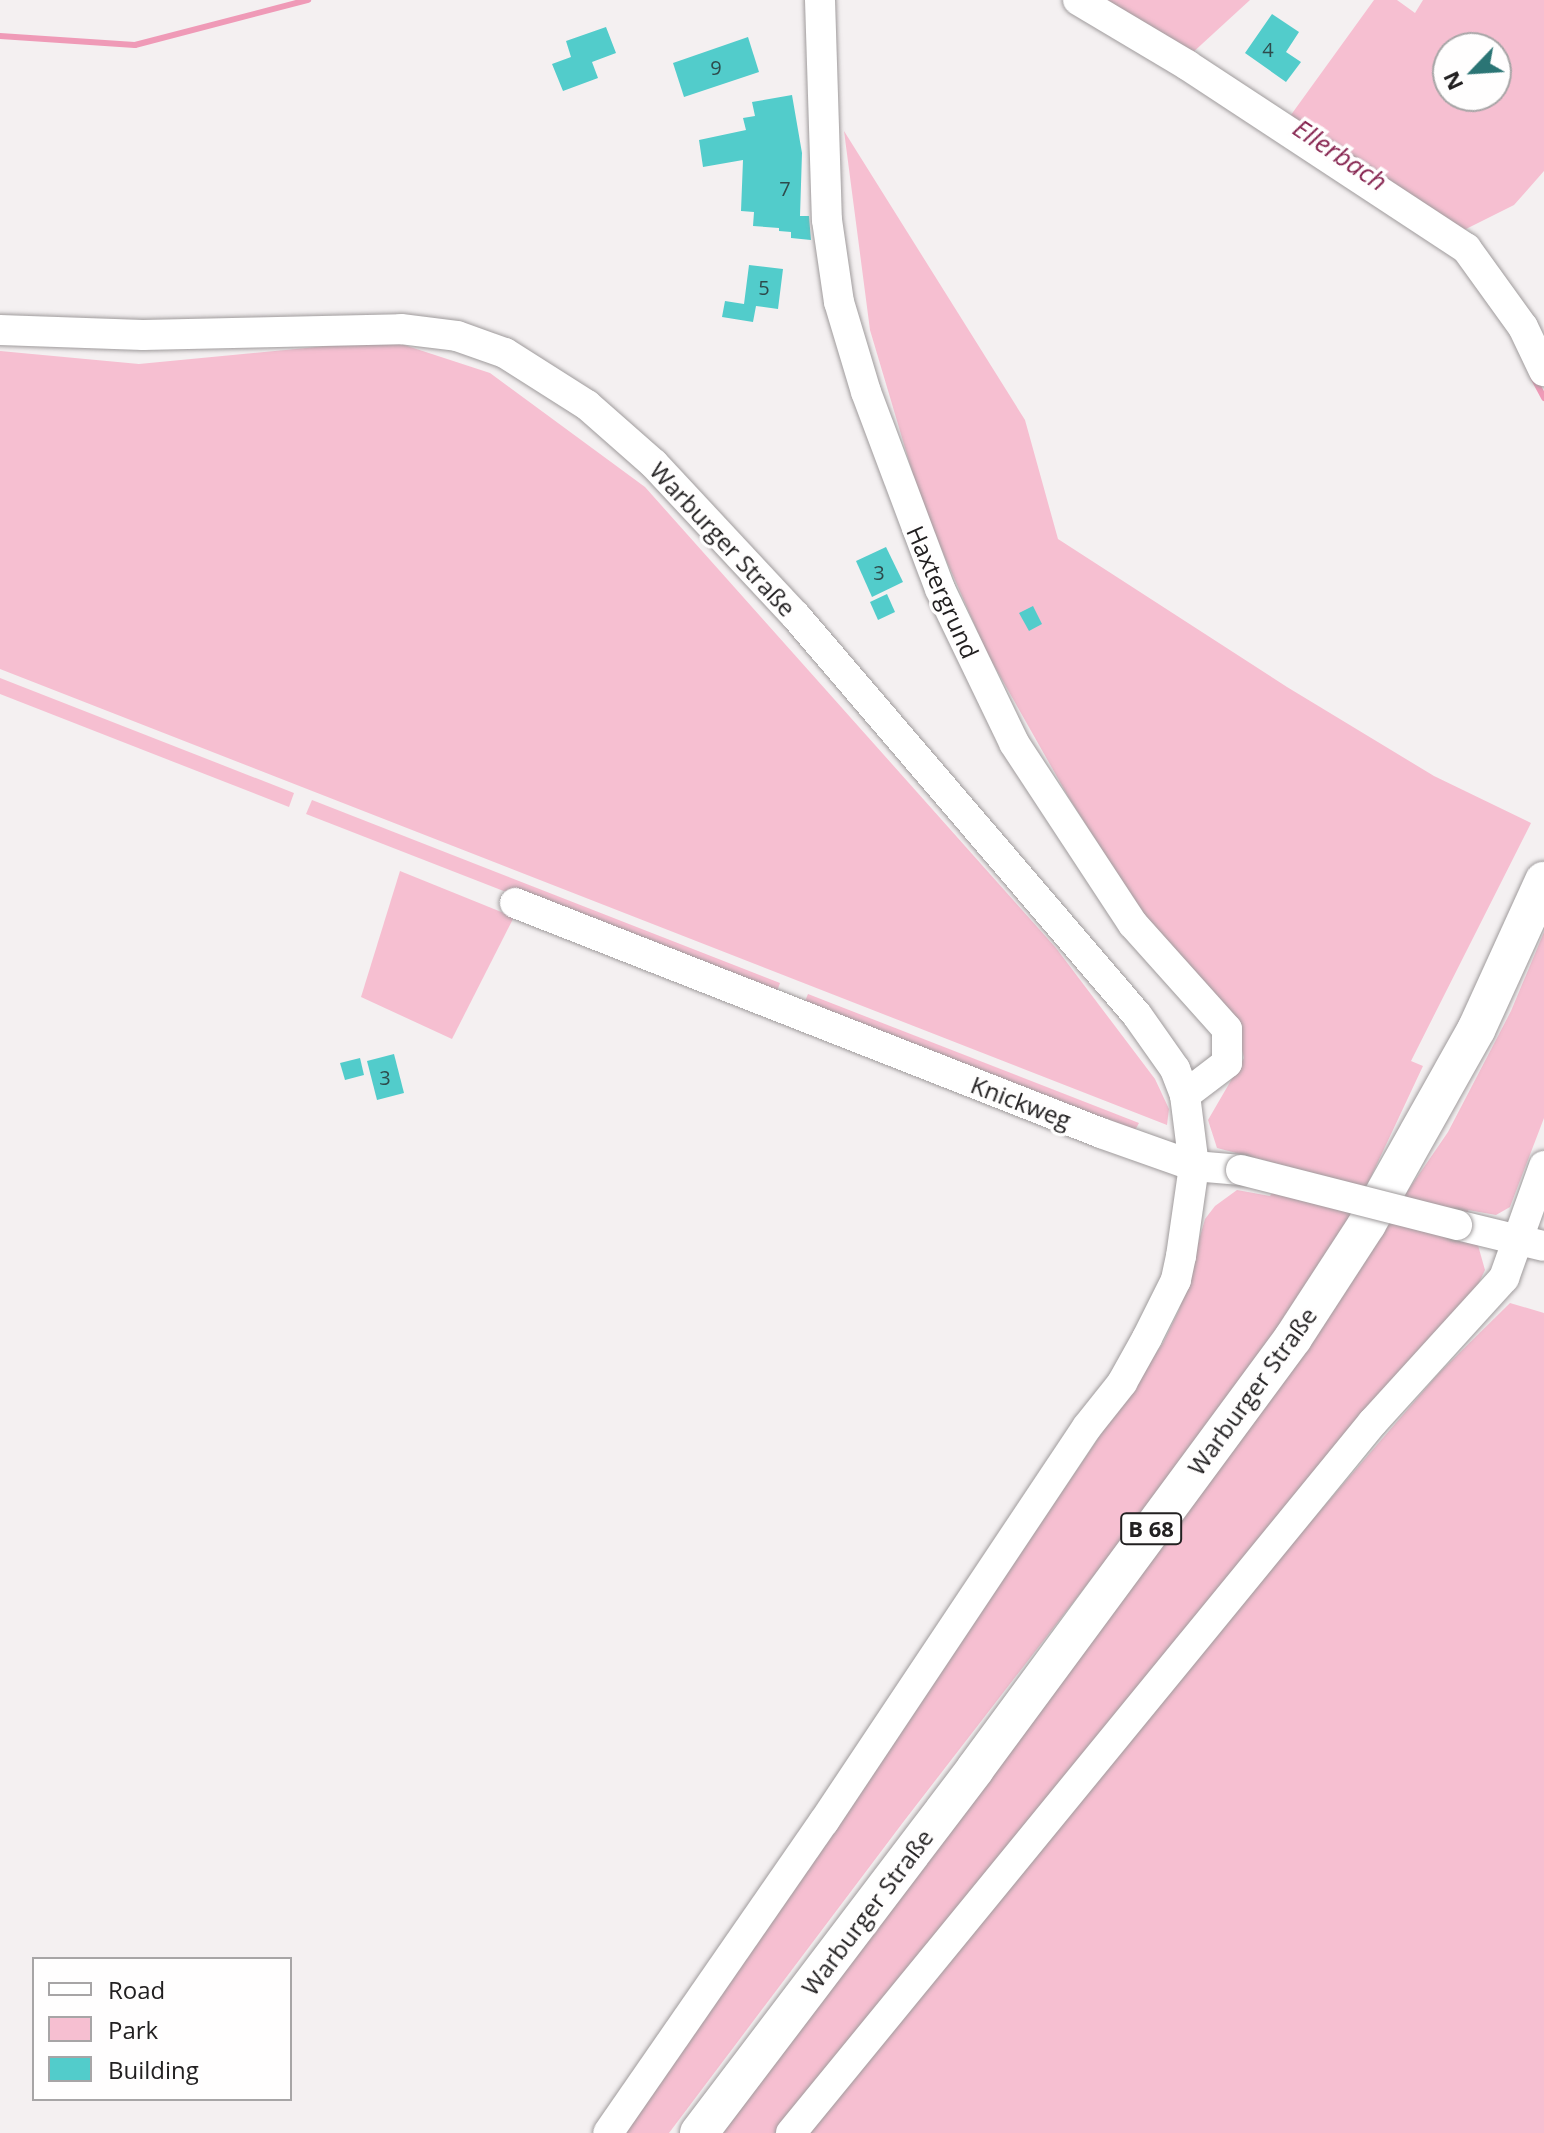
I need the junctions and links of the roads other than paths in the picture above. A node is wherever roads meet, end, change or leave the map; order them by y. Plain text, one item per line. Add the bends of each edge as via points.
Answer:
1 (820, 0) edge
2 (1078, 0) edge
3 (0, 330) edge
4 (1544, 371) edge
5 (1543, 884) edge
6 (515, 903) dead end
7 (1185, 1095) junction
8 (1194, 1166) junction
9 (1544, 1166) edge
10 (1532, 1243) edge
11 (608, 2133) edge
12 (699, 2133) edge
13 (791, 2133) edge

1 - 7 street, Haxtergrund via 827,220 839,302 866,392 940,589 1014,743 1133,924 1227,1029 1227,1063
2 - 4 street via 1466,248 1523,327
3 - 7 street, Warburger Straße via 143,335 401,329 457,336 505,353 587,405 654,464 795,615 1137,1015 1175,1069
5 - 12 main road, Warburger Straße / B 68 via 1476,1030 1367,1224 1293,1338
6 - 8 street, Knickweg
7 - 8 street, Warburger Straße
8 - 10 street, Knickweg, bridge via 1241,1170
8 - 11 street, Warburger Straße via 1176,1280 1122,1383
9 - 10 street
10 - 13 street via 1373,1422

